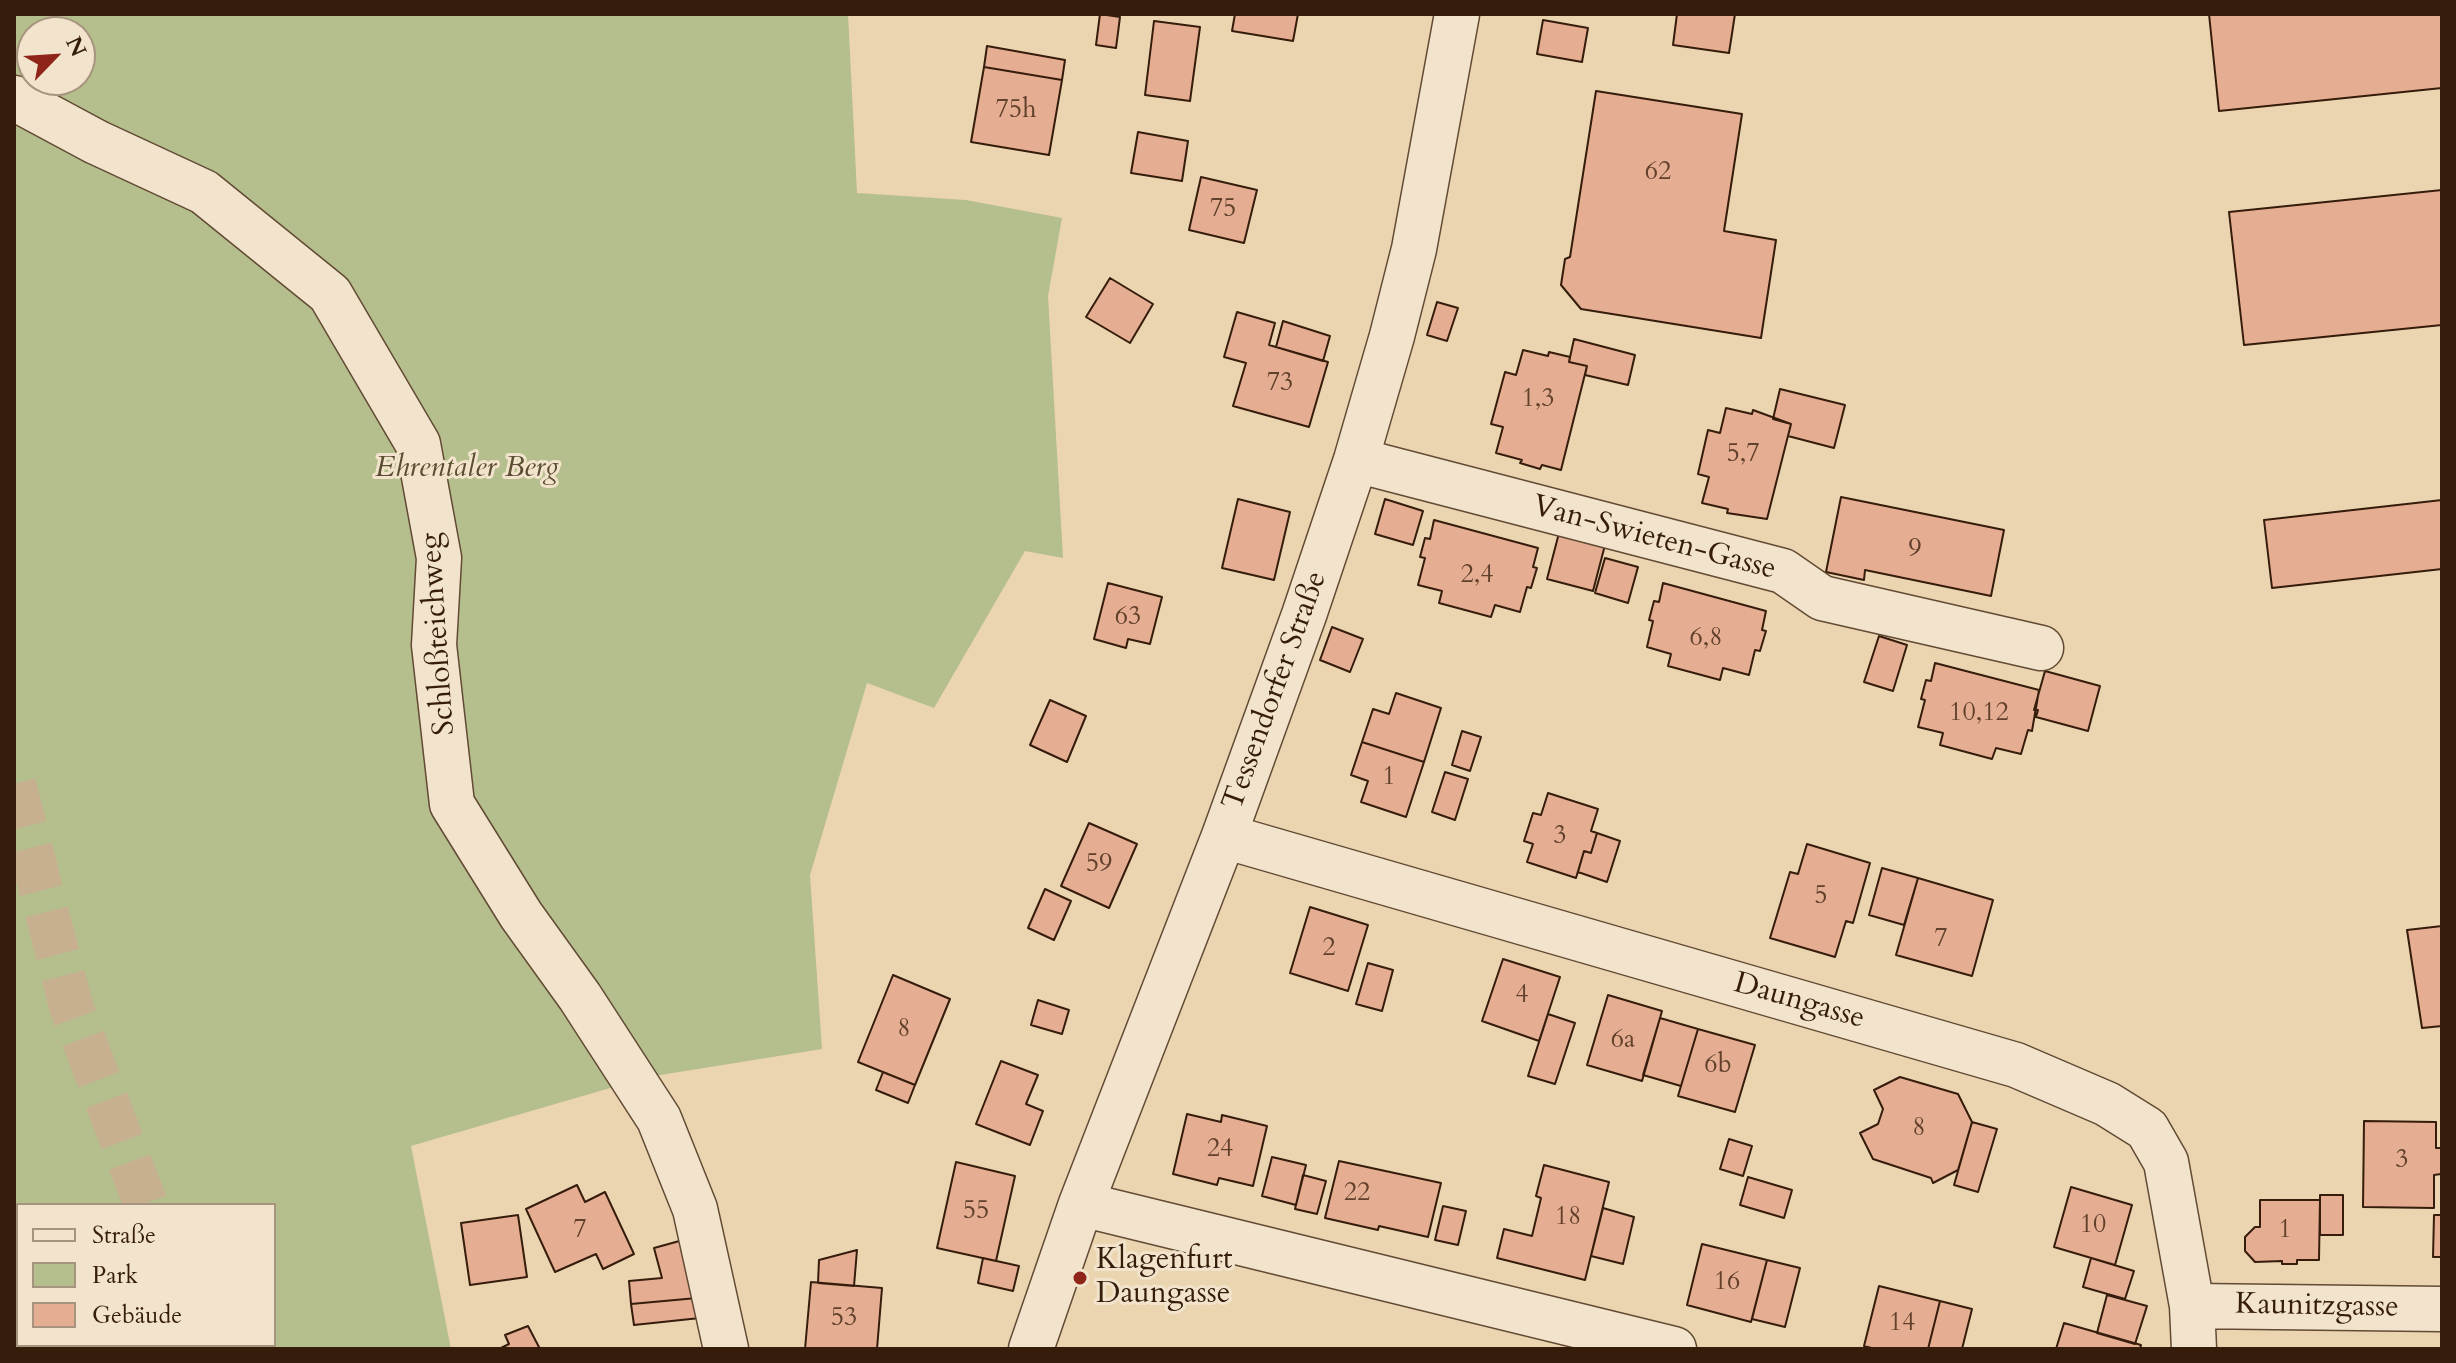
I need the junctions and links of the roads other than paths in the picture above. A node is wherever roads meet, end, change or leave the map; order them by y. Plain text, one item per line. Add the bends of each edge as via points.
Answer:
1 (1457, 14) edge
2 (14, 98) edge
3 (1356, 460) junction
4 (2041, 648) dead end
5 (1224, 836) junction
6 (1081, 1204) junction
7 (2192, 1306) junction
8 (2442, 1309) edge
9 (726, 1349) edge
10 (1031, 1349) edge
11 (1674, 1349) edge
12 (2194, 1349) edge

1 - 3 street, Tessendorfer Straße via 1414,249
2 - 9 street, Schloßteichweg via 204,192 330,294 418,444 439,558 434,645 452,804 659,1119 695,1209
3 - 4 street, Van-Swieten-Gasse via 1783,571 1822,598
3 - 5 street, Tessendorfer Straße
5 - 6 street, Tessendorfer Straße
5 - 7 street, Daungasse via 2016,1065 2107,1104 2147,1129 2166,1162
6 - 10 street, Tessendorfer Straße
6 - 11 street
7 - 8 street, Kaunitzgasse
7 - 12 street, Daungasse

